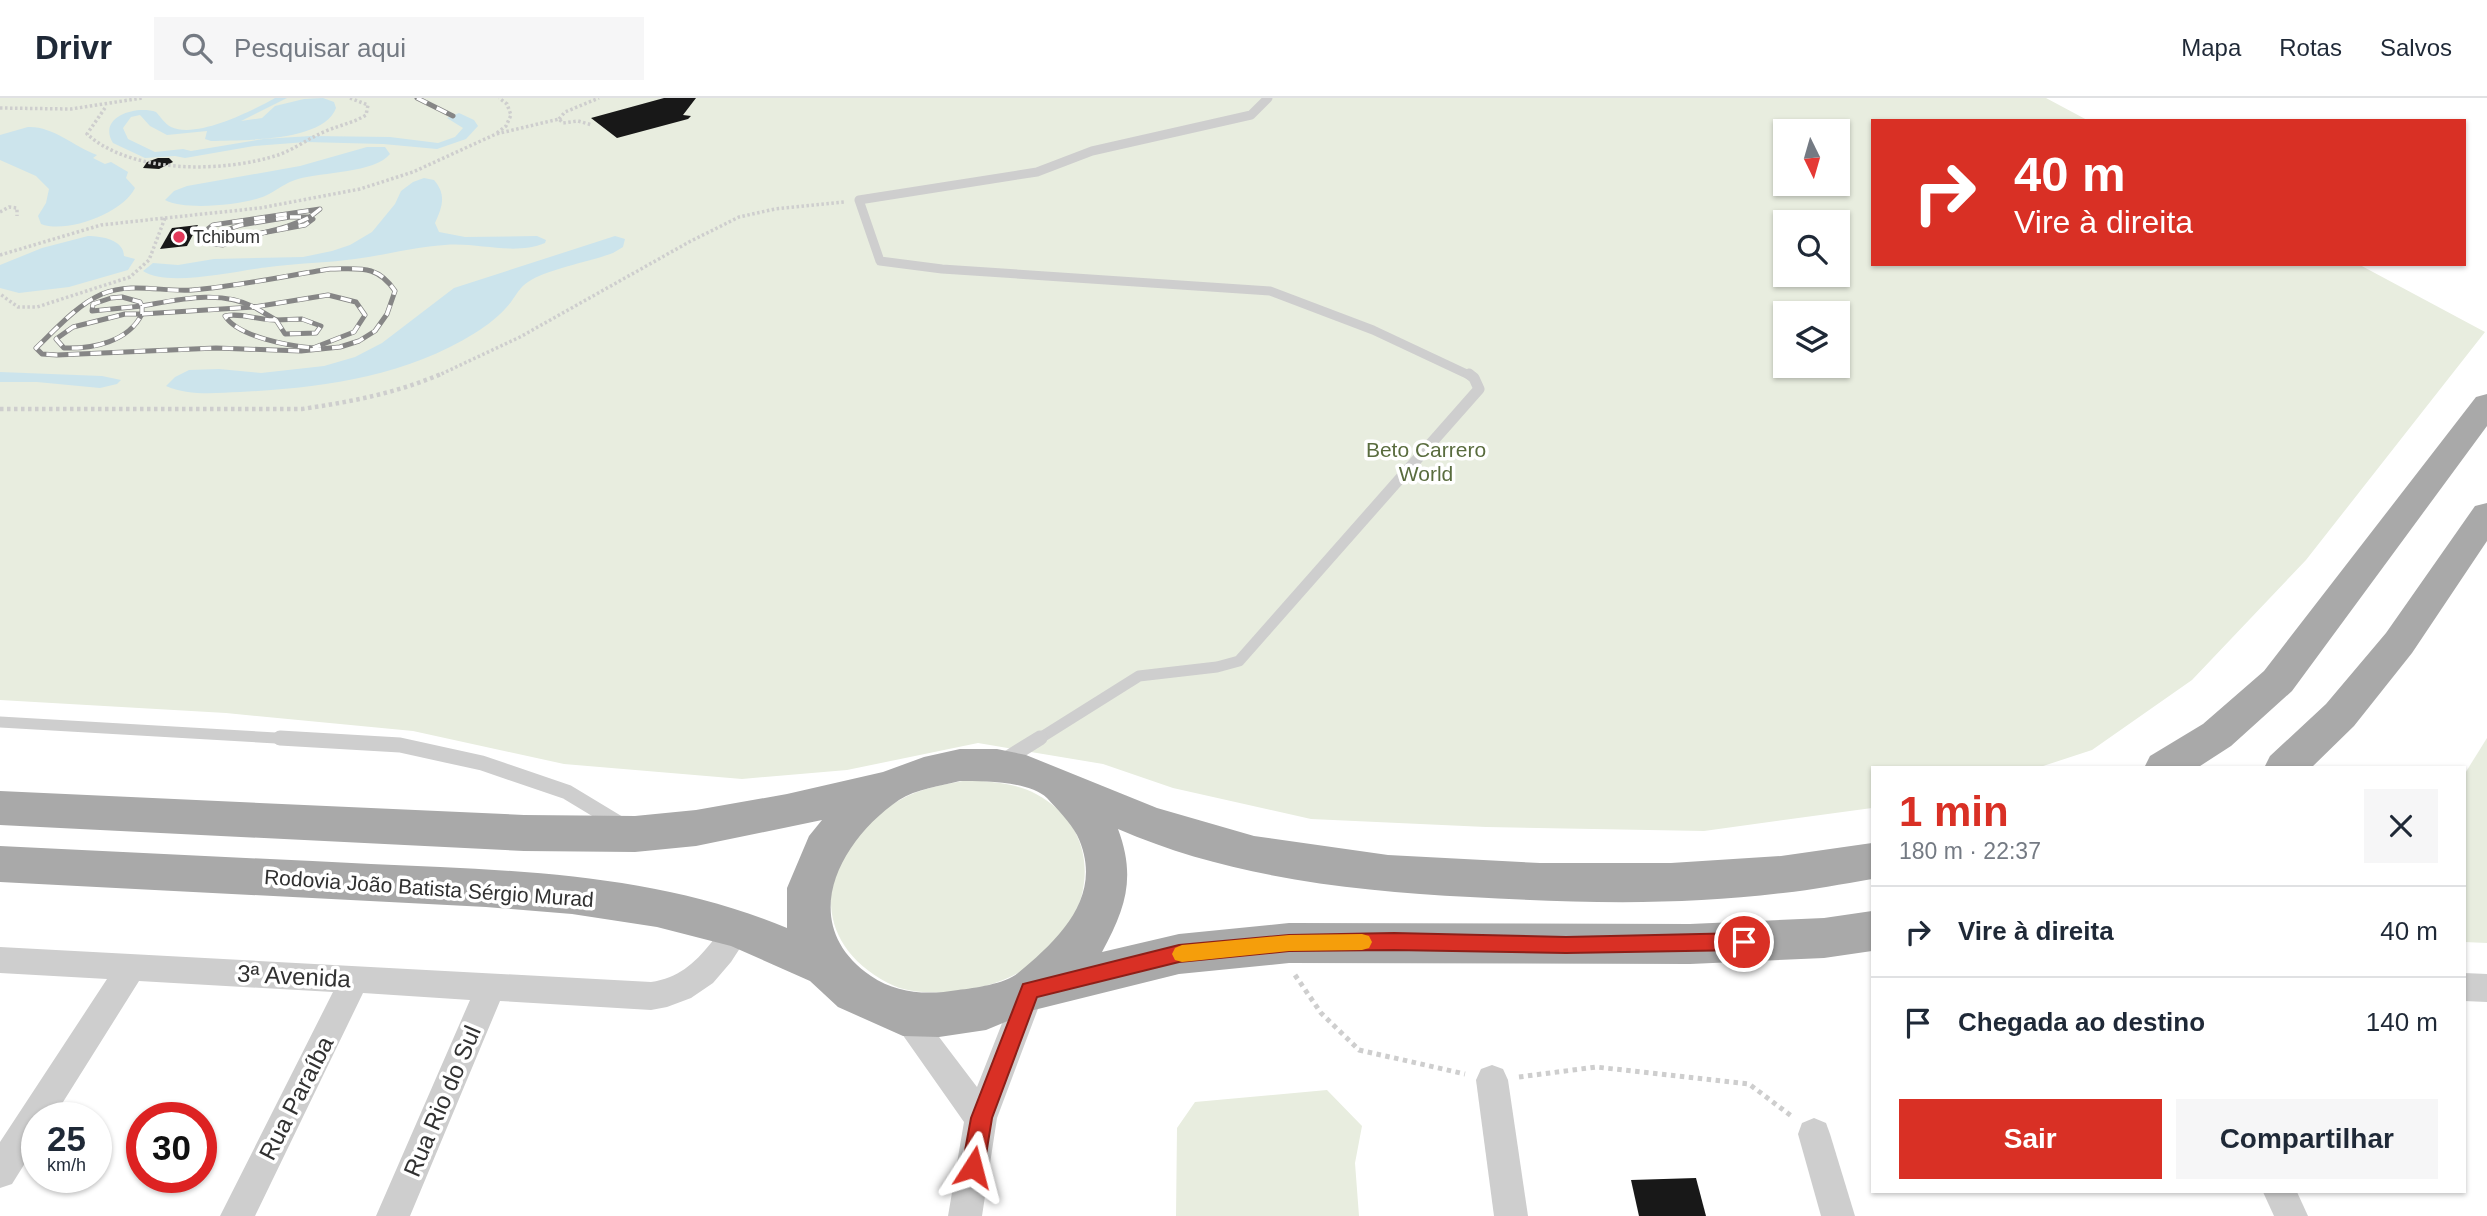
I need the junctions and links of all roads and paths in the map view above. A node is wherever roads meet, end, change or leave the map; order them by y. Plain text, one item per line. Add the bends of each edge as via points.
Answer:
1 (142, 98) edge
2 (350, 98) edge
3 (499, 98) edge
4 (599, 98) edge
5 (1268, 98) edge
6 (0, 108) edge
7 (105, 108) junction
8 (559, 119) junction
9 (592, 125) dead end
10 (496, 134) junction
11 (859, 200) junction
12 (0, 212) edge
13 (17, 216) dead end
14 (165, 218) junction
15 (0, 255) edge
16 (1, 295) edge
17 (2487, 404) edge
18 (0, 409) edge
19 (2487, 514) edge
20 (0, 722) edge
21 (997, 765) junction
22 (2168, 766) edge
23 (2287, 766) edge
24 (1052, 782) junction
25 (889, 787) junction
26 (0, 808) edge
27 (635, 834) junction
28 (1871, 861) edge
29 (0, 864) edge
30 (738, 928) junction
31 (1871, 931) edge
32 (1289, 943) junction
33 (0, 960) edge
34 (827, 966) junction
35 (131, 967) junction
36 (355, 979) junction
37 (491, 986) junction
38 (2466, 987) edge
39 (2487, 988) edge
40 (1030, 990) junction
41 (903, 1014) junction
42 (1492, 1080) junction
43 (981, 1118) junction
44 (1814, 1134) joint
45 (0, 1172) edge
46 (2280, 1193) edge
47 (237, 1216) edge
48 (393, 1216) edge
49 (965, 1216) edge
50 (1511, 1216) edge
51 (1838, 1216) edge
52 (2291, 1216) edge

1 - 7 path
2 - 7 path via 368,105 366,115 300,145 260,159 195,164 123,159 87,134
3 - 10 path via 511,115
4 - 8 path via 565,111
5 - 11 lane via 1251,115 1092,151 1037,172
6 - 7 path
8 - 9 path
8 - 10 path
10 - 14 path via 413,172 360,190 260,208
11 - 18 path via 742,216 487,356 382,397 302,409
11 - 21 lane via 880,261 1270,291 1464,370 1479,389 1239,661 1139,676
12 - 13 path via 17,208
14 - 15 path via 101,225
14 - 16 path via 149,260 130,277 37,307 18,307
17 - 22 main road via 2278,681 2217,735
19 - 23 main road via 2399,643 2340,716
20 - 27 lane via 401,745 482,763 567,792
21 - 24 main road
21 - 25 main road via 960,765 924,772
24 - 28 main road via 1147,823 1254,854 1388,874 1541,882 1671,881 1781,875
24 - 40 main road via 1083,806 1103,839 1108,878 1097,920 1070,958
25 - 27 main road via 696,828
25 - 34 main road via 852,814 824,849 809,888 810,929
26 - 27 main road via 524,834
29 - 30 main road, Rodovia João Batista Sérgio Murad via 572,895 657,908
30 - 34 main road, Rodovia João Batista Sérgio Murad
30 - 37 street, 3ª Avenida via 713,963 684,989 651,996
31 - 32 main road, Rodovia João Batista Sérgio Murad via 1690,944
32 - 40 main road, Rodovia João Batista Sérgio Murad via 1179,954
32 - 42 path via 1295,975 1321,1013 1359,1051
33 - 35 street, 3ª Avenida
34 - 41 main road, Rodovia João Batista Sérgio Murad via 855,992
35 - 36 street, 3ª Avenida
35 - 45 street
36 - 37 street, 3ª Avenida
36 - 47 street, Rua Paraíba
37 - 48 street, Rua Rio do Sul
38 - 39 street
40 - 41 main road, Rodovia João Batista Sérgio Murad via 986,1008 939,1015
40 - 43 street
41 - 43 street
42 - 44 path via 1596,1068 1749,1084
42 - 50 street
43 - 49 street
44 - 51 street
46 - 52 street

